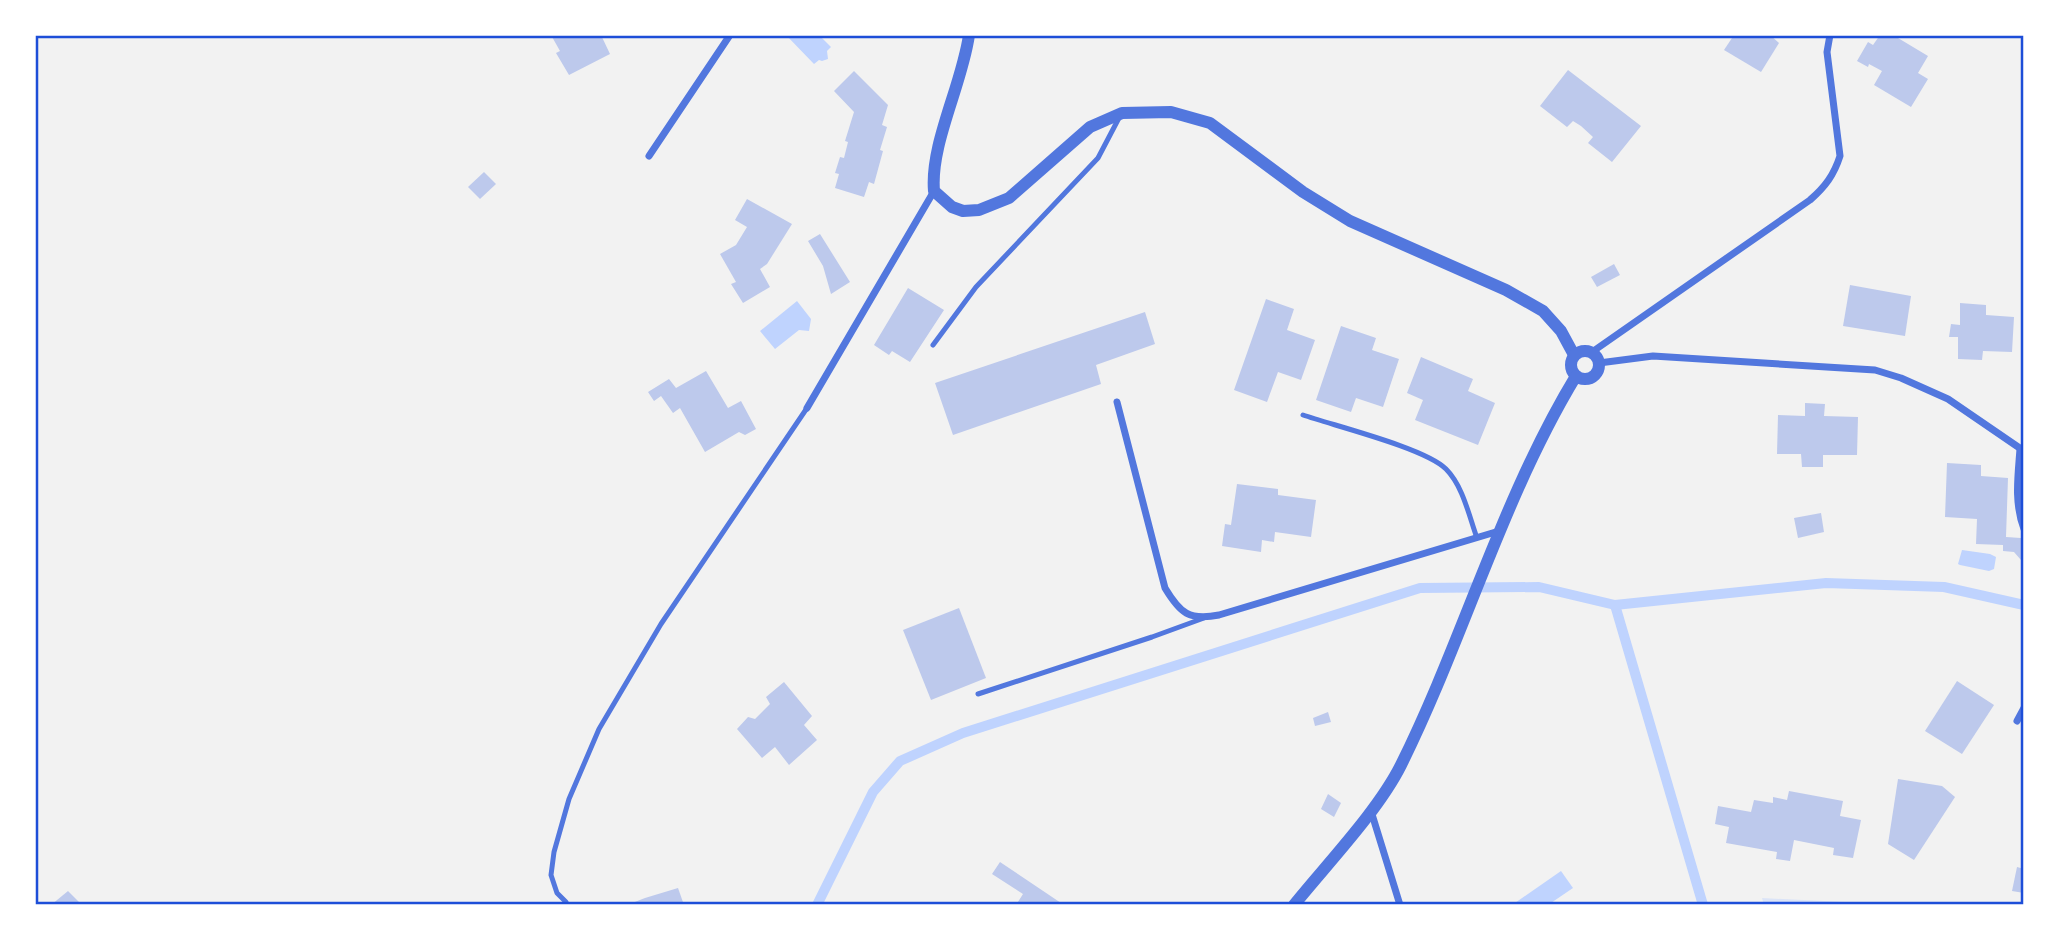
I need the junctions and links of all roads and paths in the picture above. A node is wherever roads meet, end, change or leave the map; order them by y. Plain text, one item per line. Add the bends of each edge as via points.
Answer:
1 (730, 35) edge
2 (969, 35) edge
3 (1830, 35) edge
4 (1122, 113) junction
5 (649, 156) dead end
6 (934, 191) junction
7 (933, 345) dead end
8 (1574, 355) junction
9 (1595, 358) junction
10 (1576, 376) junction
11 (1117, 402) dead end
12 (807, 408) joint
13 (1303, 415) dead end
14 (2022, 450) edge
15 (2024, 529) edge
16 (1499, 531) junction
17 (1477, 538) junction
18 (1204, 618) junction
19 (978, 694) dead end
20 (2024, 708) edge
21 (2017, 721) dead end
22 (1371, 810) junction
23 (566, 902) dead end
24 (1294, 905) edge
25 (1400, 905) edge

1 - 5 street
2 - 6 street via 936,159
3 - 9 street via 1827,52 1840,156 1828,183
4 - 6 street via 1090,128 1009,198 963,211
4 - 7 lane via 1098,158 976,287
4 - 8 street via 1171,112 1210,123 1350,221 1543,311
6 - 12 street
8 - 9 street via 1583,350
8 - 10 street via 1571,363
9 - 10 street via 1594,376
9 - 14 street via 1653,356 1875,370 1948,398
10 - 16 street
11 - 18 street via 1165,588 1180,611
12 - 23 lane via 661,624 599,729 569,799 554,852 551,875
13 - 17 lane via 1434,460 1455,480
14 - 15 street via 2018,513
16 - 17 street
16 - 22 street via 1400,767
17 - 18 street
18 - 19 lane
20 - 21 street
22 - 24 street
22 - 25 street

